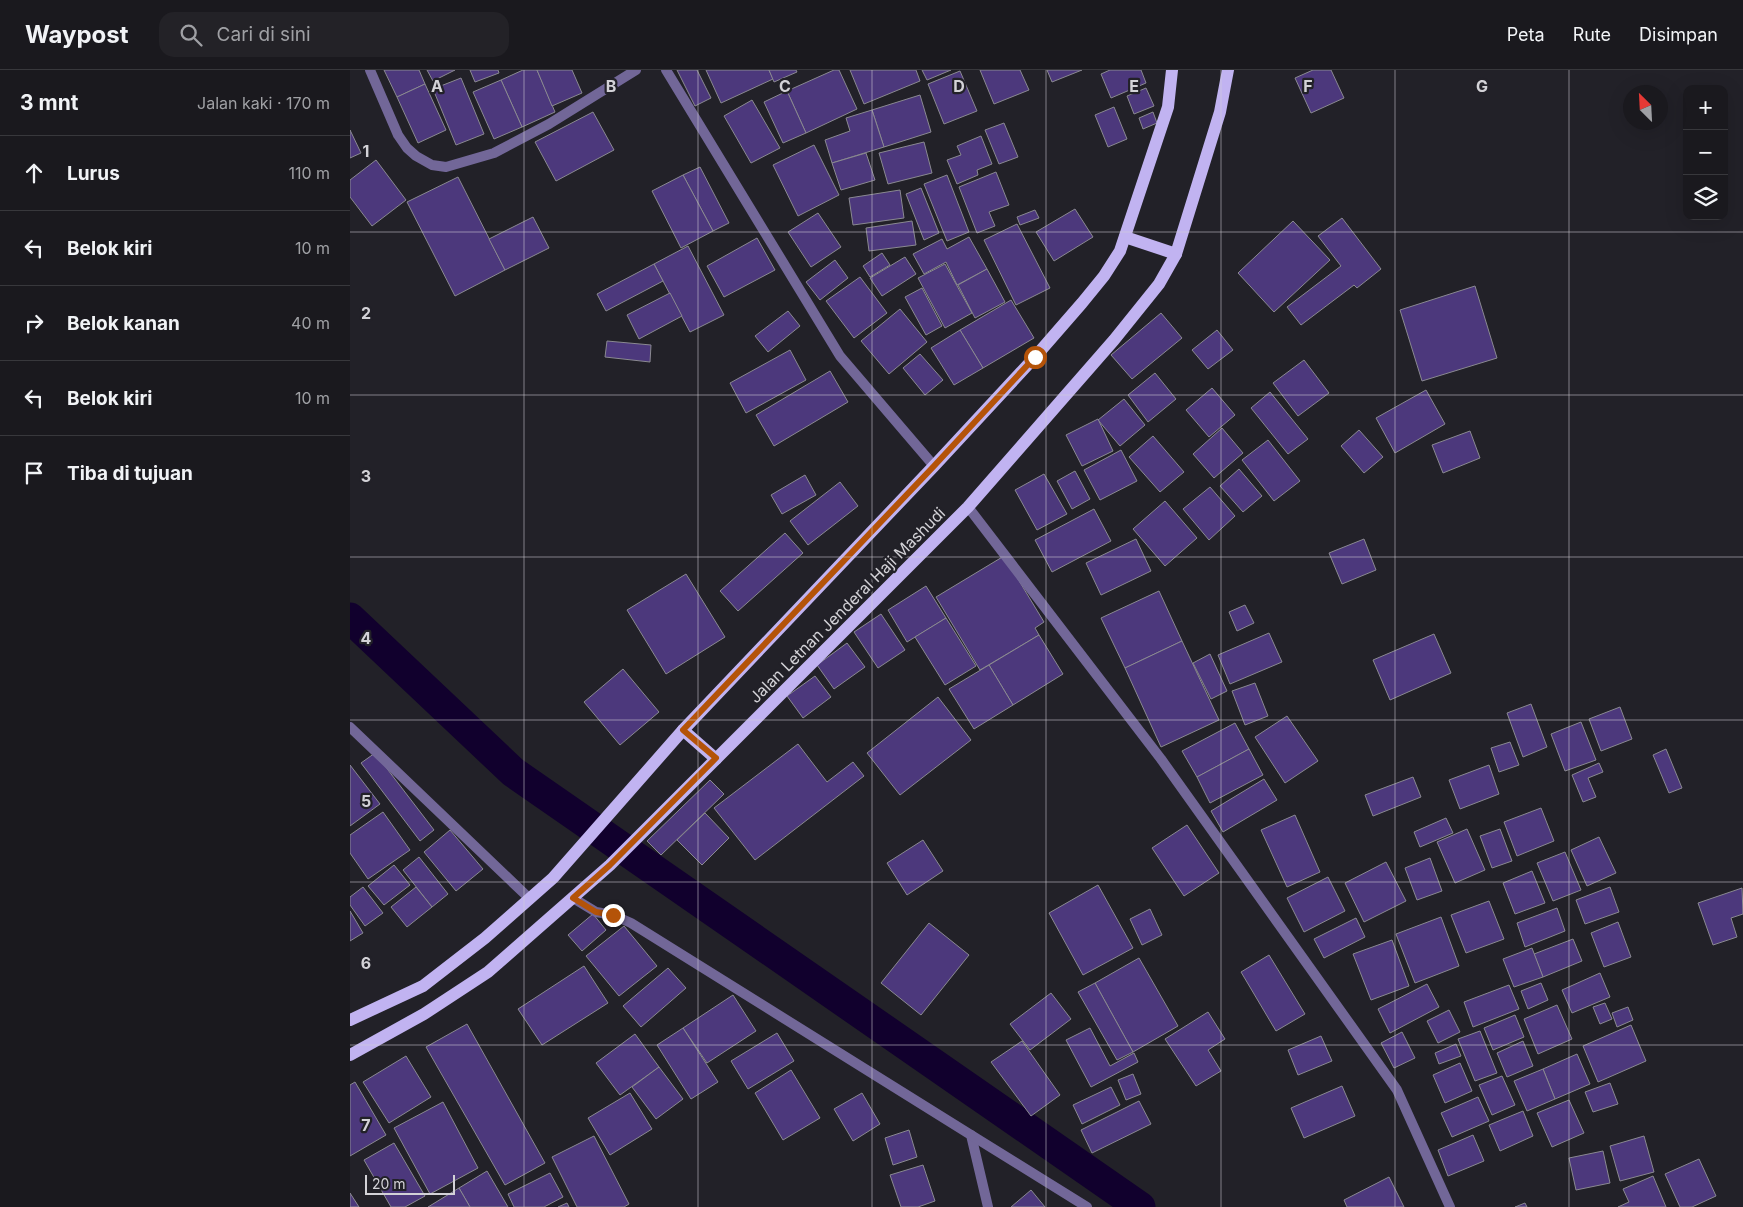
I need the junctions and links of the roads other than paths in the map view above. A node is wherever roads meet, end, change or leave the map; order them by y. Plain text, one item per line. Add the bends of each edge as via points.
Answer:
1 (370, 70) edge
2 (636, 70) edge
3 (666, 70) edge
4 (1172, 70) edge
5 (1228, 70) edge
6 (1125, 237) junction
7 (1176, 254) junction
8 (934, 466) junction
9 (968, 506) junction
10 (350, 727) edge
11 (683, 730) junction
12 (716, 758) junction
13 (573, 898) junction
14 (530, 900) junction
15 (350, 1020) edge
16 (350, 1055) edge
17 (970, 1135) junction
18 (988, 1207) edge
19 (1087, 1207) edge
20 (1450, 1207) edge

1 - 2 street via 398,135 407,148 432,165 446,167 494,153 549,124
3 - 8 street via 840,356
4 - 6 main road, Jalan Letnan Jenderal Haji Mashudi via 1168,107
5 - 7 main road, Jalan Letnan Jenderal Haji Mashudi via 1220,112
6 - 7 main road
6 - 8 main road, Jalan Letnan Jenderal Haji Mashudi via 1104,276 1035,357
7 - 9 main road, Jalan Letnan Jenderal Haji Mashudi via 1158,284 1114,340
8 - 11 main road, Jalan Letnan Jenderal Haji Mashudi
9 - 12 main road, Jalan Letnan Jenderal Haji Mashudi
9 - 20 street via 1161,759 1396,1090
10 - 14 street
11 - 12 main road
11 - 14 main road, Jalan Letnan Jenderal Haji Mashudi
12 - 13 main road, Jalan Letnan Jenderal Haji Mashudi
13 - 16 main road, Jalan Letnan Jenderal Haji Mashudi via 488,972 424,1014
13 - 17 street via 596,912 631,923
14 - 15 main road, Jalan Letnan Jenderal Haji Mashudi via 423,986
17 - 18 street
17 - 19 street

